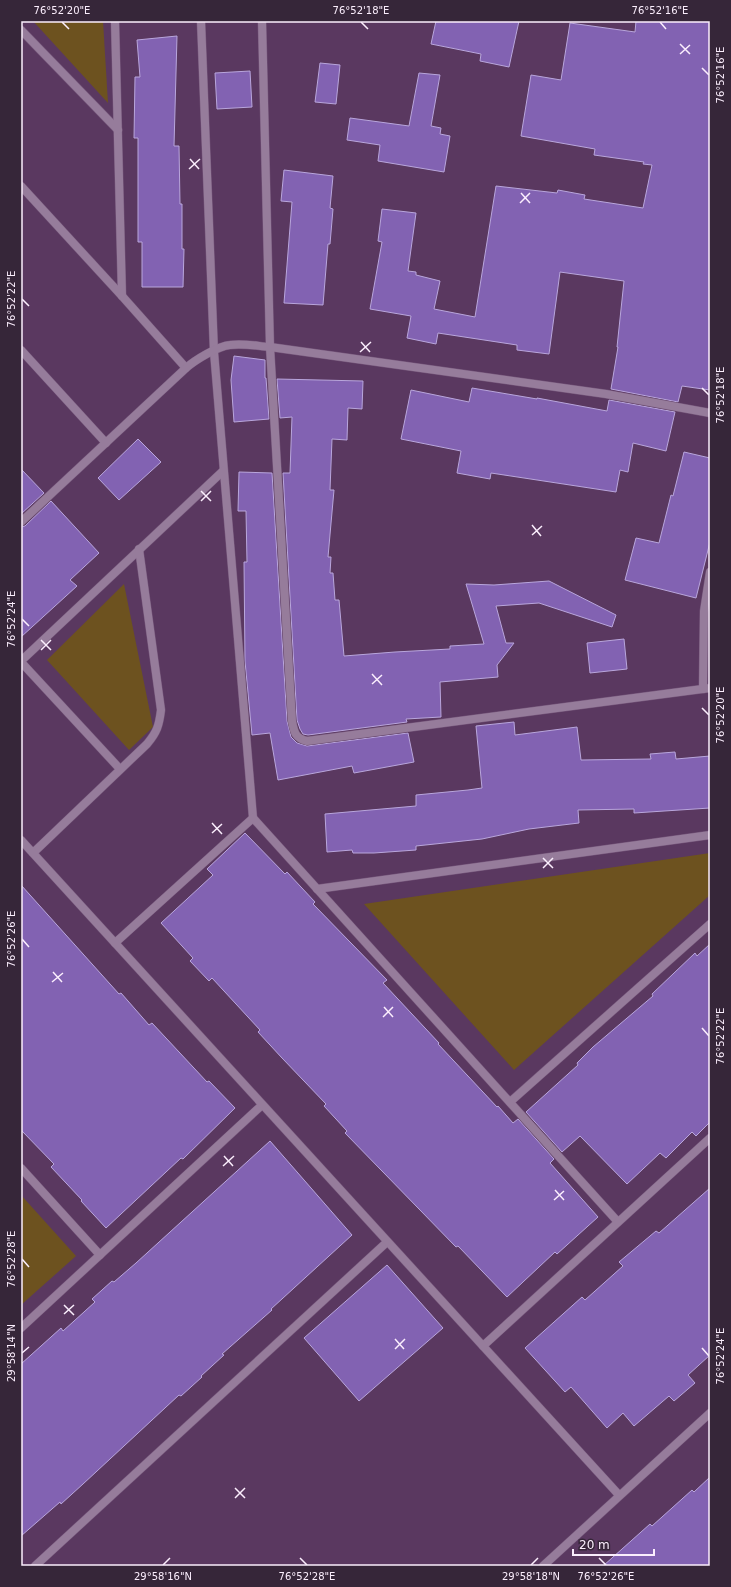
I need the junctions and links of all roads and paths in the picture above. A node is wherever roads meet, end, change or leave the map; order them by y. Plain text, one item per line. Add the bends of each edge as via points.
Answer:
1 (115, 21) edge
2 (201, 21) edge
3 (262, 21) edge
4 (21, 30) edge
5 (118, 130) junction
6 (21, 186) edge
7 (122, 296) junction
8 (270, 347) junction
9 (21, 350) edge
10 (214, 352) junction
11 (186, 368) junction
12 (710, 413) edge
13 (106, 443) junction
14 (223, 471) junction
15 (21, 522) edge
16 (139, 549) junction
17 (710, 572) edge
18 (21, 662) edge
19 (706, 688) edge
20 (120, 769) junction
21 (253, 818) junction
22 (710, 835) edge
23 (21, 840) edge
24 (33, 853) junction
25 (317, 889) junction
26 (710, 924) edge
27 (115, 943) junction
28 (510, 1102) junction
29 (262, 1105) junction
30 (710, 1138) edge
31 (21, 1168) edge
32 (618, 1222) junction
33 (388, 1242) junction
34 (100, 1255) junction
35 (21, 1328) edge
36 (483, 1346) junction
37 (710, 1413) edge
38 (619, 1495) junction
39 (35, 1566) edge
40 (542, 1566) edge

1 - 5 street
2 - 10 street
3 - 8 street
4 - 5 street
5 - 7 street
6 - 7 street
7 - 11 street
8 - 10 street via 228,345
8 - 12 street via 606,394
8 - 19 street via 292,721 294,732 300,739 307,741
9 - 13 street
10 - 11 street via 197,359
10 - 14 street
11 - 13 street
13 - 15 street
14 - 16 street
14 - 21 street
16 - 18 street
16 - 20 street via 160,724 147,744
17 - 19 street via 704,611
18 - 20 street
20 - 24 street
21 - 25 street
21 - 27 street
22 - 25 street
23 - 24 street
24 - 27 street
25 - 28 street
26 - 28 street
27 - 29 street
28 - 32 street
29 - 33 street
29 - 34 street
30 - 32 street
31 - 34 street
32 - 36 street
33 - 36 street
33 - 39 street
34 - 35 street
36 - 38 street
37 - 38 street
38 - 40 street

